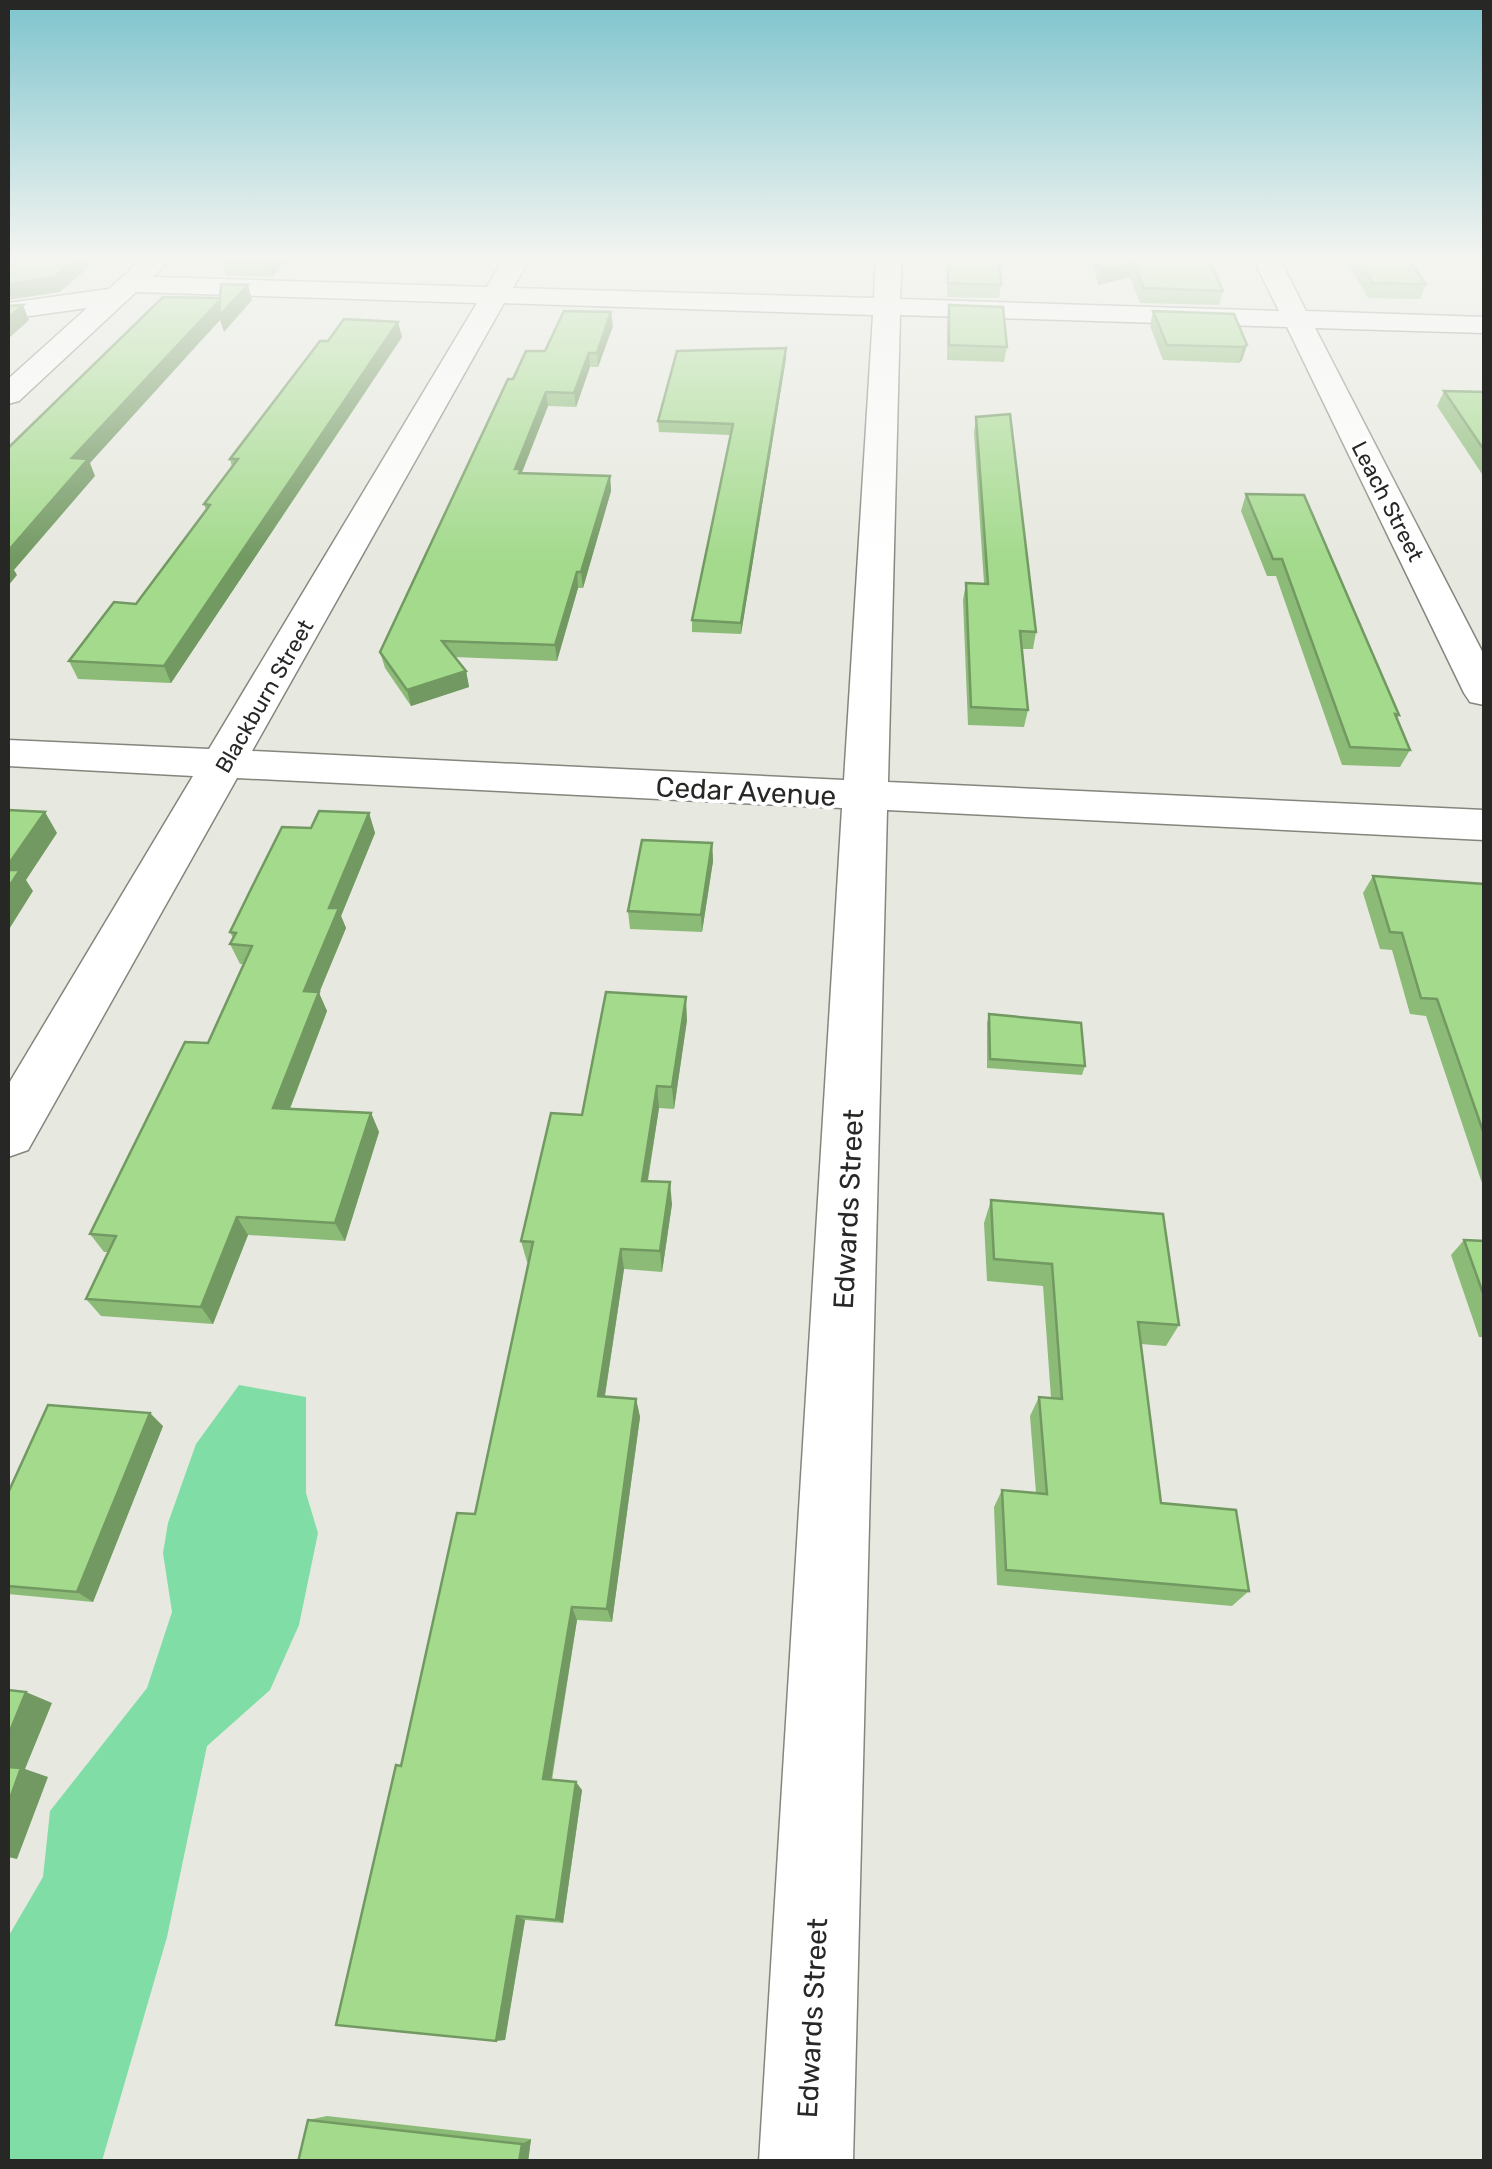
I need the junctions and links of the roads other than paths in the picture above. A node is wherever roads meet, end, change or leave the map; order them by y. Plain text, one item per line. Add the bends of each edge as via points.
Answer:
1 (49, 357) edge
2 (460, 357) edge
3 (885, 357) edge
4 (1315, 357) edge
5 (8, 395) edge
6 (1484, 693) edge
7 (8, 753) edge
8 (226, 762) junction
9 (866, 798) junction
10 (1484, 825) edge
11 (8, 1134) edge
12 (806, 2162) edge

1 - 5 street
2 - 8 street, Blackburn Street
3 - 9 street, Edwards Street
4 - 6 street, Leach Street
7 - 8 street, Cedar Avenue
8 - 9 street, Cedar Avenue
8 - 11 street, Blackburn Street
9 - 10 street, Cedar Avenue
9 - 12 street, Edwards Street

